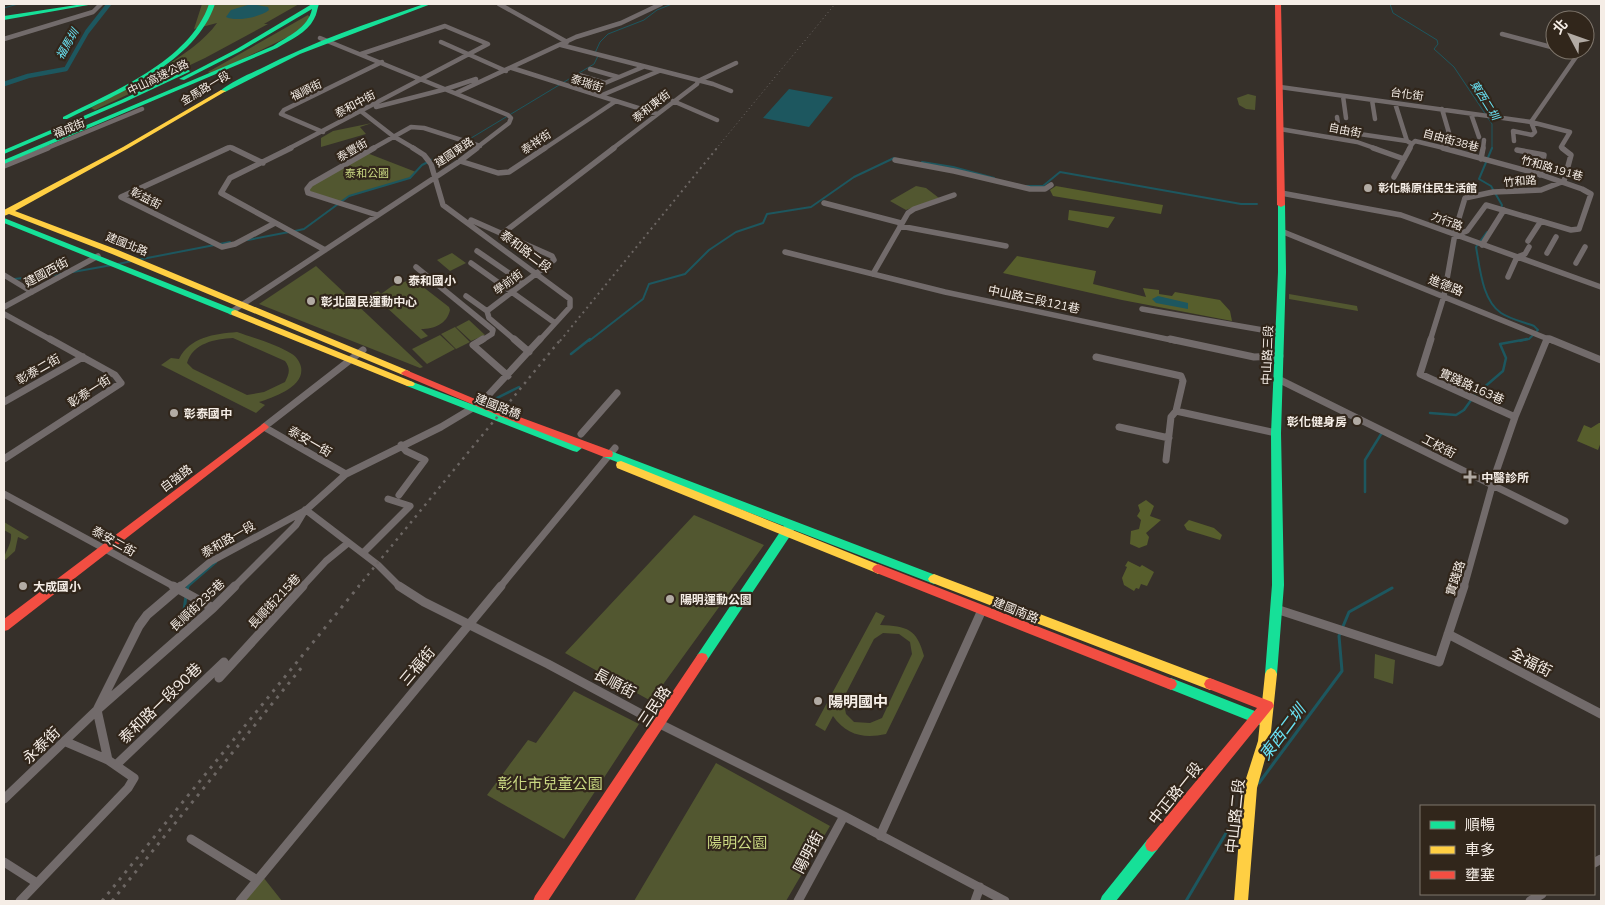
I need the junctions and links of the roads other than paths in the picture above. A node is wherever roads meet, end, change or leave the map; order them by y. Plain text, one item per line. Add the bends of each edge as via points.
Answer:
1 (91, 4) edge
2 (101, 4) edge
3 (212, 4) edge
4 (307, 4) edge
5 (315, 4) edge
6 (418, 4) edge
7 (428, 4) edge
8 (499, 4) edge
9 (661, 4) edge
10 (1279, 4) edge
11 (4, 18) edge
12 (1502, 34) dead end
13 (4, 39) edge
14 (323, 39) junction
15 (441, 42) dead end
16 (567, 42) junction
17 (561, 45) junction
18 (1545, 45) edge
19 (361, 54) junction
20 (468, 55) junction
21 (1574, 60) edge
22 (382, 62) junction
23 (736, 63) dead end
24 (643, 67) junction
25 (512, 68) junction
26 (590, 69) dead end
27 (506, 71) junction
28 (659, 71) junction
29 (579, 75) dead end
30 (618, 77) junction
31 (422, 80) junction
32 (698, 81) junction
33 (1280, 87) junction
34 (446, 89) junction
35 (731, 91) dead end
36 (456, 93) junction
37 (600, 96) junction
38 (1343, 96) junction
39 (1372, 100) junction
40 (616, 101) junction
41 (673, 101) junction
42 (1395, 103) junction
43 (142, 109) dead end
44 (1442, 109) junction
45 (364, 111) junction
46 (657, 114) junction
47 (1471, 114) junction
48 (1337, 117) dead end
49 (1346, 118) dead end
50 (1375, 119) dead end
51 (717, 120) dead end
52 (1531, 122) junction
53 (1280, 129) junction
54 (323, 132) junction
55 (394, 137) junction
56 (1407, 141) junction
57 (1514, 141) dead end
58 (1412, 144) junction
59 (480, 146) junction
60 (4, 147) edge
61 (1442, 148) junction
62 (1517, 150) dead end
63 (4, 152) edge
64 (4, 160) edge
65 (895, 160) dead end
66 (1404, 160) junction
67 (1486, 160) junction
68 (460, 161) junction
69 (264, 163) junction
70 (4, 166) edge
71 (1540, 175) junction
72 (436, 176) junction
73 (1394, 177) dead end
74 (1564, 182) junction
75 (1051, 185) dead end
76 (1281, 193) junction
77 (954, 196) dead end
78 (824, 203) dead end
79 (1501, 209) junction
80 (5, 213) edge
81 (377, 216) junction
82 (461, 216) junction
83 (1541, 221) junction
84 (275, 223) junction
85 (901, 224) junction
86 (1281, 231) junction
87 (503, 233) junction
88 (1456, 235) junction
89 (1556, 237) dead end
90 (1479, 244) junction
91 (1006, 246) dead end
92 (1585, 247) dead end
93 (325, 250) junction
94 (478, 251) dead end
95 (785, 252) dead end
96 (1547, 253) dead end
97 (98, 256) junction
98 (1516, 257) junction
99 (1576, 263) dead end
100 (471, 264) dead end
101 (416, 266) dead end
102 (537, 274) junction
103 (873, 274) junction
104 (8, 278) edge
105 (1508, 278) dead end
106 (522, 282) junction
107 (1601, 287) edge
108 (32, 292) junction
109 (510, 292) junction
110 (466, 296) dead end
111 (1444, 296) junction
112 (240, 305) junction
113 (4, 307) edge
114 (1142, 309) dead end
115 (487, 311) junction
116 (231, 312) junction
117 (4, 314) edge
118 (554, 323) junction
119 (1280, 334) junction
120 (1544, 337) junction
121 (363, 350) dead end
122 (529, 352) junction
123 (83, 356) junction
124 (1280, 356) junction
125 (1096, 357) dead end
126 (1601, 360) edge
127 (1420, 374) joint
128 (508, 376) junction
129 (1278, 379) junction
130 (617, 393) dead end
131 (4, 402) edge
132 (1176, 411) junction
133 (462, 413) joint
134 (1515, 417) junction
135 (264, 427) junction
136 (1119, 427) dead end
137 (1276, 433) junction
138 (581, 434) dead end
139 (1170, 438) junction
140 (401, 445) junction
141 (615, 448) dead end
142 (4, 459) edge
143 (1166, 460) dead end
144 (346, 474) junction
145 (1493, 486) junction
146 (4, 494) edge
147 (399, 495) dead end
148 (388, 499) dead end
149 (306, 510) junction
150 (759, 517) junction
151 (1565, 521) dead end
152 (789, 529) junction
153 (348, 543) junction
154 (104, 548) junction
155 (364, 553) junction
156 (182, 592) junction
157 (213, 608) junction
158 (1276, 609) junction
159 (982, 610) junction
160 (4, 626) edge
161 (470, 626) junction
162 (1448, 634) junction
163 (224, 662) dead end
164 (218, 678) dead end
165 (1268, 706) junction
166 (97, 710) junction
167 (1601, 714) edge
168 (1261, 719) junction
169 (660, 724) junction
170 (64, 741) junction
171 (112, 762) junction
172 (4, 799) edge
173 (844, 816) junction
174 (880, 836) junction
175 (191, 838) dead end
176 (4, 862) edge
177 (257, 880) junction
178 (37, 883) junction
179 (980, 887) junction
180 (20, 901) edge
181 (240, 901) edge
182 (540, 901) edge
183 (798, 901) edge
184 (975, 901) edge
185 (1005, 901) edge
186 (1107, 901) edge
187 (1241, 901) edge

1 - 11 main road
2 - 13 street via 93,12
3 - 60 main road via 205,24 170,58 122,88
4 - 63 main road, 中山高速公路 via 168,80
5 - 64 main road, 中山高速公路 via 237,51 184,78
5 - 64 main road via 316,12 311,22 275,47
6 - 14 main road, 金馬路一段
7 - 14 main road, 金馬路一段
8 - 16 street
9 - 16 street via 621,23
10 - 33 main road, 中山路三段
12 - 18 street
14 - 19 street, 建國東路
14 - 80 main road, 金馬路一段 via 251,70
15 - 20 street
16 - 17 street
17 - 24 street, 泰和東街
17 - 25 street
19 - 20 street, 泰和中街 via 445,26 487,42
19 - 22 street, 建國東路
20 - 27 street
20 - 31 street, 泰和中街
21 - 52 street
22 - 31 street, 建國東路
22 - 54 street, 福順街 via 281,114
23 - 32 street
24 - 28 street, 泰和東街
24 - 30 street
25 - 27 street
25 - 37 street, 泰瑞街
26 - 30 street
27 - 34 street
27 - 36 street
28 - 32 street, 泰和東街
28 - 37 street
29 - 30 street via 605,83
31 - 34 street, 建國東路
31 - 45 street, 泰和中街
32 - 35 street
32 - 41 street, 泰和東街
33 - 38 street, 台化街
33 - 53 main road, 中山路三段
34 - 36 street, 建國東路
34 - 45 street
36 - 59 street, 建國東路 via 509,116 506,128
37 - 40 street, 泰瑞街
38 - 39 street, 台化街
38 - 49 street
39 - 42 street, 台化街
39 - 50 street
40 - 46 street, 泰瑞街
40 - 68 street, 泰祥街 via 509,172 498,173
41 - 46 street, 泰和東街
41 - 51 street
42 - 44 street, 台化街
42 - 56 street
43 - 70 street, 福成街
44 - 47 street, 台化街
44 - 61 street via 1449,133
45 - 54 street, 泰和中街
45 - 55 street, 泰和路二段
46 - 87 street, 泰和東街
47 - 52 street, 台化街
47 - 67 street
48 - 56 street via 1339,131
52 - 57 street via 1535,132 1532,135 1513,132
52 - 74 street via 1570,132 1561,147 1571,155
53 - 66 street, 自由街 via 1358,142
53 - 76 main road, 中山路三段
54 - 69 street, 泰和中街
55 - 59 street, 泰豐街 via 417,126
55 - 72 street, 泰和路二段 via 429,162
55 - 81 street, 泰豐街 via 307,189 308,193
56 - 58 street
58 - 61 street, 自由街38巷 via 1415,141
58 - 66 street
59 - 68 street, 建國東路
61 - 67 street, 自由街38巷
62 - 71 street via 1544,155
65 - 75 street via 1030,188 1045,189
66 - 73 street
67 - 71 street, 竹和路191巷
68 - 72 street, 建國東路
69 - 84 street, 泰和中街 via 230,178 221,194
69 - 84 street, 彰益街 via 230,147 121,197 220,246 235,244
71 - 74 street, 竹和路191巷
72 - 81 street, 建國東路
72 - 82 street, 泰和路二段 via 443,205
74 - 83 street, 竹和路191巷 via 1591,194 1579,229 1571,230
74 - 88 street, 竹和路 via 1541,190 1493,192 1465,198
76 - 86 main road, 中山路三段
76 - 88 street, 力行路 via 1401,215
77 - 85 street via 914,209
78 - 85 street
79 - 83 street
79 - 88 street via 1486,205 1467,231
79 - 90 street
80 - 97 main road, 建國北路
80 - 112 main road, 建國北路 via 115,252
81 - 93 street, 建國東路
82 - 87 street, 學前街
82 - 102 street, 泰和路二段
83 - 98 street via 1525,254
84 - 93 street, 泰和中街
85 - 91 street
85 - 103 street
86 - 111 street, 進德路
86 - 119 main road, 中山路三段
87 - 102 street, 學前街 via 552,256 554,260
88 - 90 street, 力行路
88 - 111 street, 竹和路
89 - 96 street
90 - 98 street, 力行路
92 - 99 street
93 - 112 street, 建國東路
94 - 106 street
95 - 103 street, 中山路三段121巷
97 - 108 street, 建國西街
97 - 116 main road, 建國北路
98 - 105 street
98 - 107 street, 力行路
100 - 109 street
101 - 128 street via 493,330 492,334 472,345
102 - 106 street, 學前街
102 - 118 street, 泰和路二段 via 570,299 570,307
103 - 124 street, 中山路三段121巷 via 1254,357
104 - 108 street
106 - 109 street, 學前街
108 - 113 street, 建國西街
109 - 115 street, 學前街
109 - 118 street
110 - 115 street
111 - 120 street, 進德路
111 - 127 street, 竹和路
112 - 116 street, 建國東路
112 - 150 main road, 建國路橋 via 503,414 694,486
114 - 119 street
115 - 122 street via 489,318
116 - 150 main road, 建國路橋 via 493,418
117 - 123 street, 彰泰一街
118 - 122 street, 泰和路二段
119 - 124 main road, 中山路三段
120 - 126 street, 進德路
120 - 134 street, 實踐路
121 - 135 street, 自強路
122 - 128 street, 泰和路二段
123 - 131 street, 彰泰二街
123 - 142 street, 彰泰一街 via 115,375 121,383
124 - 129 main road, 中山路三段
125 - 132 street via 1182,376
127 - 134 street, 實踐路163巷
128 - 133 street, 泰和路二段 via 481,403
129 - 137 main road, 中山路三段
129 - 145 street, 工校街
130 - 138 street
132 - 137 street
132 - 139 street via 1171,418
133 - 140 street, 泰和路一段 via 441,427
134 - 145 street, 實踐路
135 - 144 street, 泰安一街
135 - 154 main road, 自強路
136 - 139 street
137 - 158 main road, 中山路三段
139 - 143 street
140 - 144 street, 泰和路一段
140 - 147 street via 425,460
141 - 161 street, 三福街
144 - 149 street, 泰和路一段
145 - 151 street, 工校街
145 - 162 street, 實踐路
146 - 154 street, 泰安二街
148 - 155 street via 410,506
149 - 153 street, 長順街
149 - 156 street, 泰和路一段 via 210,562
149 - 157 street, 長順街235巷 via 296,525
150 - 152 main road, 建國南路
152 - 159 main road, 建國南路
152 - 165 main road, 建國南路
152 - 169 main road, 三民路
153 - 155 street, 長順街
153 - 164 street, 長順街215巷 via 326,561
154 - 156 street, 泰安二街
154 - 160 main road, 自強路
155 - 161 street, 長順街 via 402,588
156 - 157 street, 泰安二街
156 - 166 street, 泰和路一段 via 147,615 138,626
157 - 166 street, 長順街235巷
158 - 162 street, 實踐路 via 1439,662
158 - 165 main road, 中山路三段
159 - 168 main road, 建國南路
159 - 174 street
161 - 169 street, 長順街
161 - 177 street, 三福街
162 - 167 street, 全福街
163 - 171 street, 泰和路一段90巷
165 - 168 main road, 中山路二段
166 - 170 street, 永泰街
166 - 171 street
168 - 186 main road, 中正路一段
168 - 187 main road, 中山路二段 via 1264,741 1250,788
169 - 173 street, 長順街
169 - 182 main road, 三民路
170 - 171 street
170 - 172 street, 永泰街
171 - 178 street via 134,778 128,788
173 - 174 street, 長順街
173 - 183 street, 陽明街
174 - 179 street, 長順街
175 - 177 street
176 - 178 street
177 - 181 street, 三福街
178 - 180 street
179 - 184 street
179 - 185 street, 長順街

